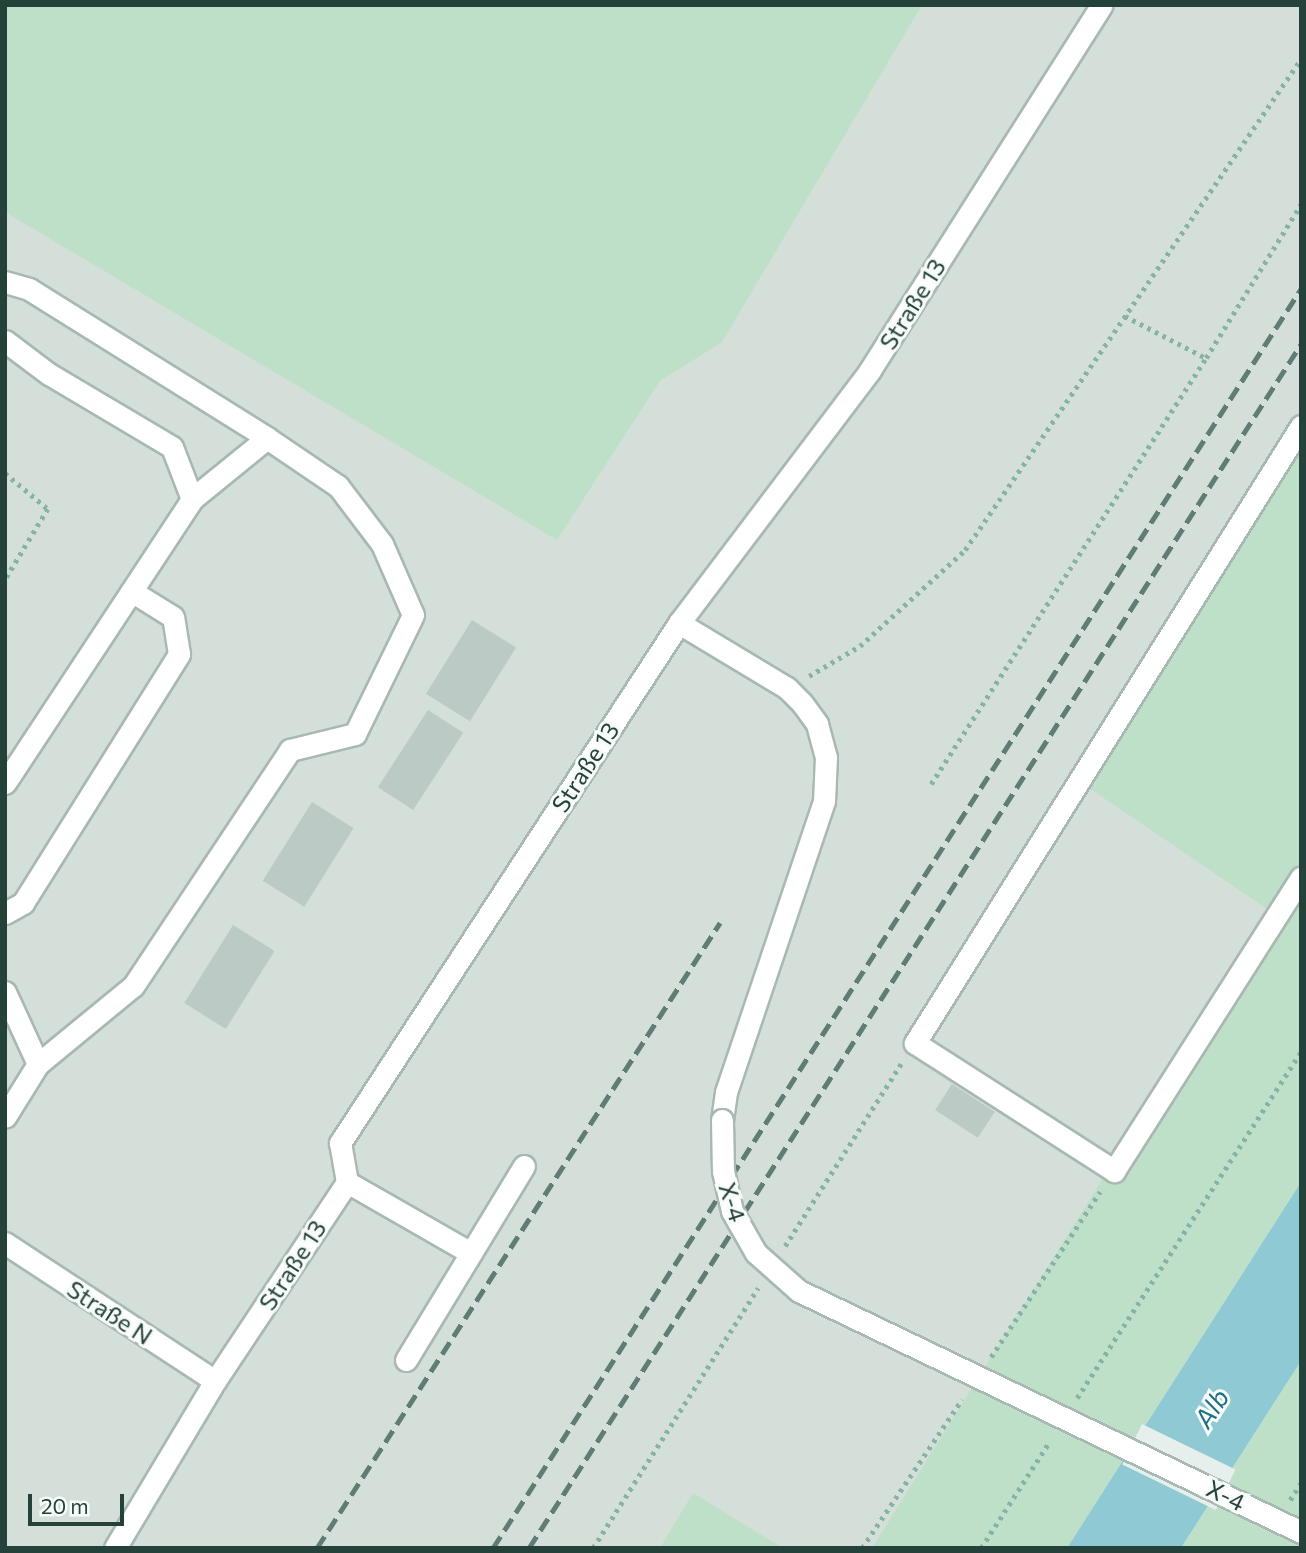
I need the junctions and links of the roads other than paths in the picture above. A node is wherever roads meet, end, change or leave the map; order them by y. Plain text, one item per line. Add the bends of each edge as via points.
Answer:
1 (1102, 5) edge
2 (5, 282) edge
3 (5, 341) edge
4 (1301, 426) edge
5 (267, 438) junction
6 (192, 499) junction
7 (131, 591) junction
8 (679, 623) junction
9 (5, 783) edge
10 (1301, 877) edge
11 (5, 913) edge
12 (5, 992) edge
13 (38, 1064) junction
14 (5, 1117) edge
15 (524, 1166) dead end
16 (347, 1182) junction
17 (5, 1243) edge
18 (471, 1253) junction
19 (406, 1360) dead end
20 (215, 1381) junction
21 (1301, 1532) edge
22 (115, 1548) edge

1 - 8 street, Straße 13 via 870,370
2 - 5 street via 29,289
3 - 6 street via 49,374 172,447
4 - 10 street via 915,1043 1114,1171
5 - 6 street
5 - 13 street via 338,486 382,544 413,615 355,734 290,750 133,986
6 - 7 street
7 - 9 street
7 - 11 street via 173,617 179,654 23,903
8 - 16 street, Straße 13 via 340,1143
8 - 21 street, X-4, bridge via 787,688 817,724 828,780 726,1092 723,1171 732,1210 757,1253 799,1291
12 - 13 street
13 - 14 street
15 - 18 street
16 - 18 street
16 - 20 street, Straße 13
17 - 20 street, Straße N
18 - 19 street
20 - 22 street, Straße 13

